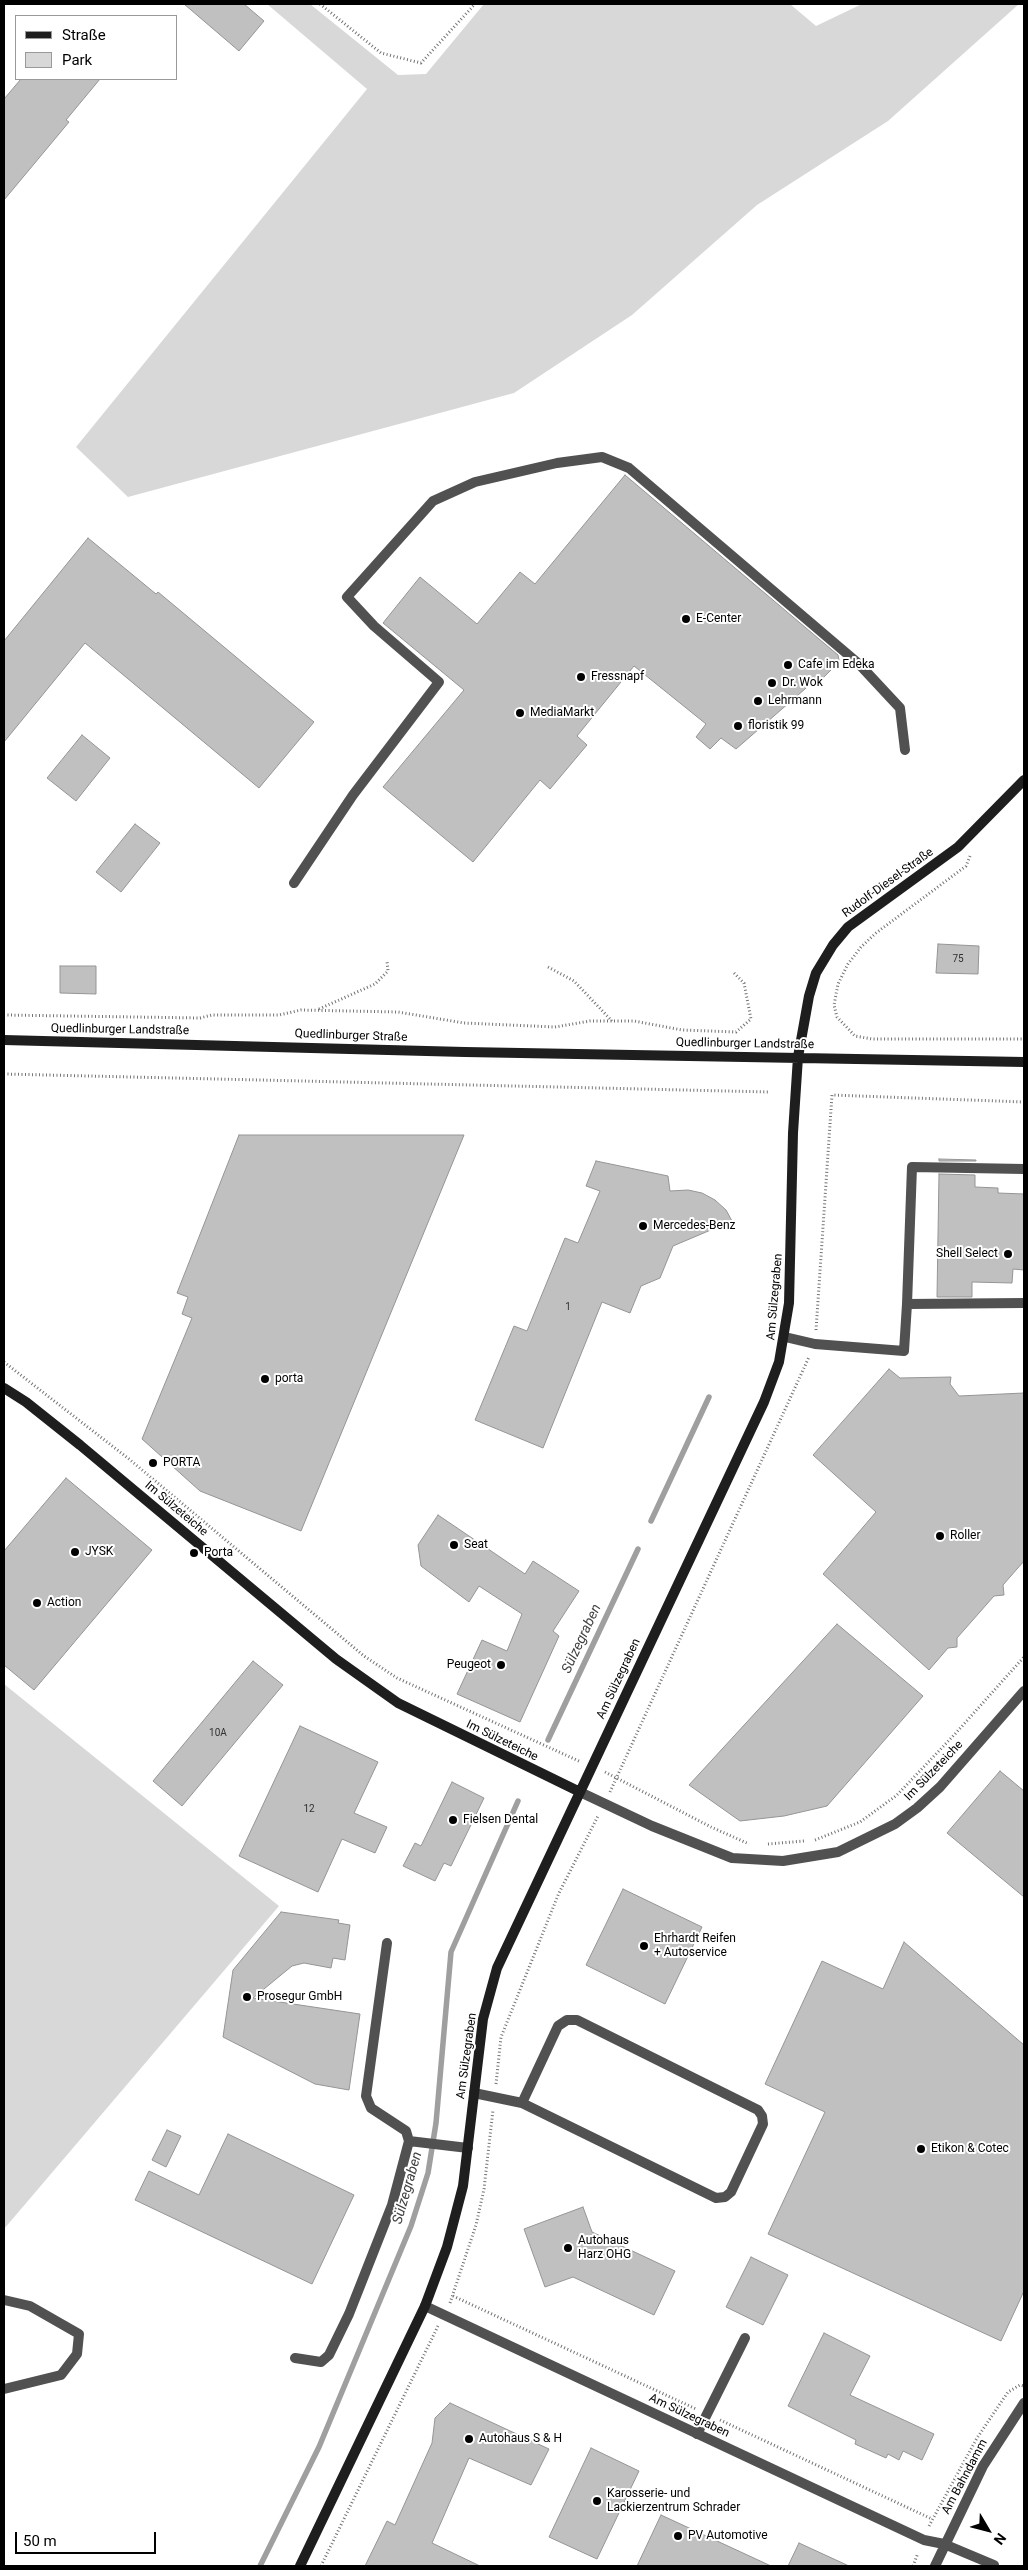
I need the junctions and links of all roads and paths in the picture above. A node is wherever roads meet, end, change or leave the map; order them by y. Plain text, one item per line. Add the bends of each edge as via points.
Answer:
1 (320, 4) edge
2 (475, 4) edge
3 (905, 750) dead end
4 (1024, 780) edge
5 (972, 850) dead end
6 (294, 883) dead end
7 (387, 961) dead end
8 (548, 967) dead end
9 (732, 972) dead end
10 (316, 1010) junction
11 (4, 1015) edge
12 (612, 1021) junction
13 (1024, 1039) edge
14 (4, 1040) edge
15 (236, 1046) joint
16 (465, 1052) joint
17 (798, 1058) junction
18 (1024, 1062) edge
19 (4, 1074) edge
20 (769, 1092) dead end
21 (1024, 1102) edge
22 (1024, 1169) edge
23 (1024, 1303) edge
24 (907, 1304) junction
25 (785, 1337) junction
26 (815, 1344) junction
27 (4, 1362) edge
28 (4, 1388) edge
29 (1024, 1657) edge
30 (1024, 1691) edge
31 (592, 1767) junction
32 (617, 1778) junction
33 (580, 1792) junction
34 (604, 1803) junction
35 (761, 1844) dead end
36 (752, 1845) dead end
37 (387, 1943) dead end
38 (474, 2093) junction
39 (495, 2098) junction
40 (522, 2103) junction
41 (414, 2142) junction
42 (468, 2148) junction
43 (4, 2300) edge
44 (424, 2306) junction
45 (443, 2315) junction
46 (745, 2338) dead end
47 (296, 2358) dead end
48 (1024, 2386) edge
49 (4, 2389) edge
50 (1024, 2403) edge
51 (697, 2434) junction
52 (932, 2519) dead end
53 (944, 2544) junction
54 (994, 2565) edge
55 (300, 2566) edge
56 (321, 2566) edge
57 (935, 2566) edge

1 - 2 path via 381,53 421,63
3 - 6 street via 900,708 859,664 629,468 602,457 557,463 475,482 434,501 347,597 374,626 439,682 353,795
4 - 17 street, Rudolf-Diesel-Straße via 958,847 862,916 839,937 823,959 813,983
5 - 13 path via 966,866 876,933 848,964 838,984 834,1006 837,1017 855,1036 872,1038
7 - 10 path via 388,971 375,984
8 - 12 path via 574,981
9 - 12 path via 744,983 751,1019 736,1032 682,1030 634,1021
10 - 11 path via 200,1018
10 - 12 path via 398,1012 464,1023 555,1027
14 - 15 street, Quedlinburger Landstraße
15 - 16 street, Quedlinburger Straße
16 - 17 street, Quedlinburger Landstraße
17 - 18 street, Quedlinburger Landstraße
17 - 25 street, Am Sülzegraben
19 - 20 path
21 - 26 path via 832,1095
22 - 24 street via 912,1167
23 - 24 street
24 - 26 street via 904,1351
25 - 26 street
25 - 31 street, Am Sülzegraben via 768,1391
26 - 32 path
27 - 31 path via 129,1459 364,1656 397,1678
28 - 33 street, Im Sülzeteiche via 80,1445 336,1659 398,1703
29 - 35 path via 897,1795 860,1822 812,1841
30 - 34 street, Im Sülzeteiche via 940,1787 917,1808 895,1824 838,1852 783,1861 732,1858 707,1850
31 - 32 path
31 - 33 street, Am Sülzegraben
32 - 34 path
32 - 36 path
33 - 34 street, Im Sülzeteiche
33 - 38 street, Am Sülzegraben via 497,1968 483,2019
34 - 39 path via 559,1893 501,2037
37 - 41 street via 366,2096 371,2108 406,2131
38 - 39 street
38 - 42 street, Am Sülzegraben
39 - 40 street
39 - 45 path via 484,2189 476,2225 453,2296
40 - 40 street via 558,2026 568,2020 577,2020 758,2110 763,2124 731,2192 716,2198
41 - 42 street
41 - 47 street via 349,2314 329,2355 321,2362
42 - 44 street, Am Sülzegraben via 447,2246
43 - 49 street via 30,2306 78,2334 77,2354 61,2375
44 - 45 street, Am Sülzegraben
44 - 55 street, Am Sülzegraben
45 - 51 street, Am Sülzegraben
45 - 56 path
46 - 51 street
48 - 52 path via 1008,2392 977,2438
50 - 53 street, Am Bahndamm via 983,2466
51 - 53 street, Am Sülzegraben via 924,2540
53 - 54 street, Am Sülzegraben
53 - 57 street, Am Bahndamm

